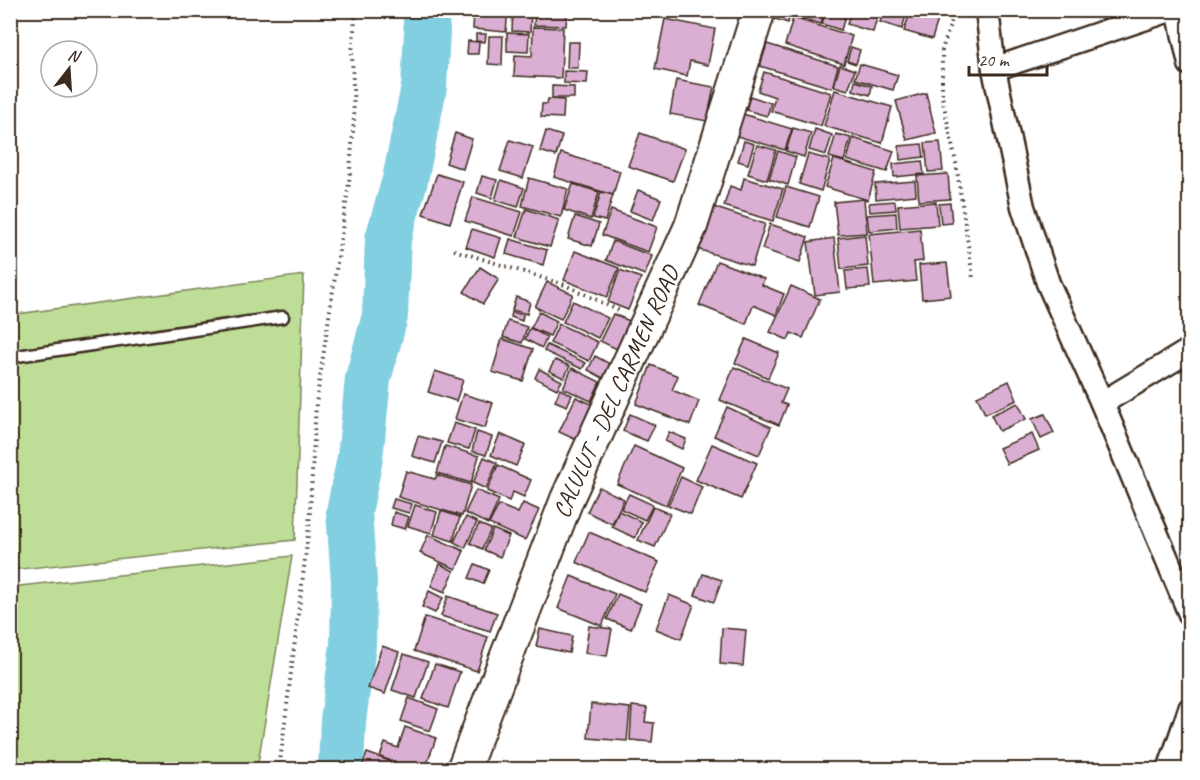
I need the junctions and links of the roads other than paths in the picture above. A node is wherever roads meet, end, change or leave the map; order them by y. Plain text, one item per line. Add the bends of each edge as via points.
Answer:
1 (759, 10) edge
2 (987, 10) edge
3 (1170, 10) edge
4 (1178, 10) edge
5 (1190, 64) edge
6 (994, 69) junction
7 (283, 317) dead end
8 (1190, 350) edge
9 (10, 357) edge
10 (1102, 403) junction
11 (1190, 614) edge
12 (1190, 709) edge
13 (463, 770) edge
14 (1169, 770) edge

1 - 13 main road, CALULUT - DEL CARMEN ROAD via 691,226 567,499
2 - 6 street
3 - 6 street
4 - 5 street
6 - 10 street via 1023,207 1048,283
7 - 9 lane
8 - 10 street
10 - 11 street
12 - 14 street

